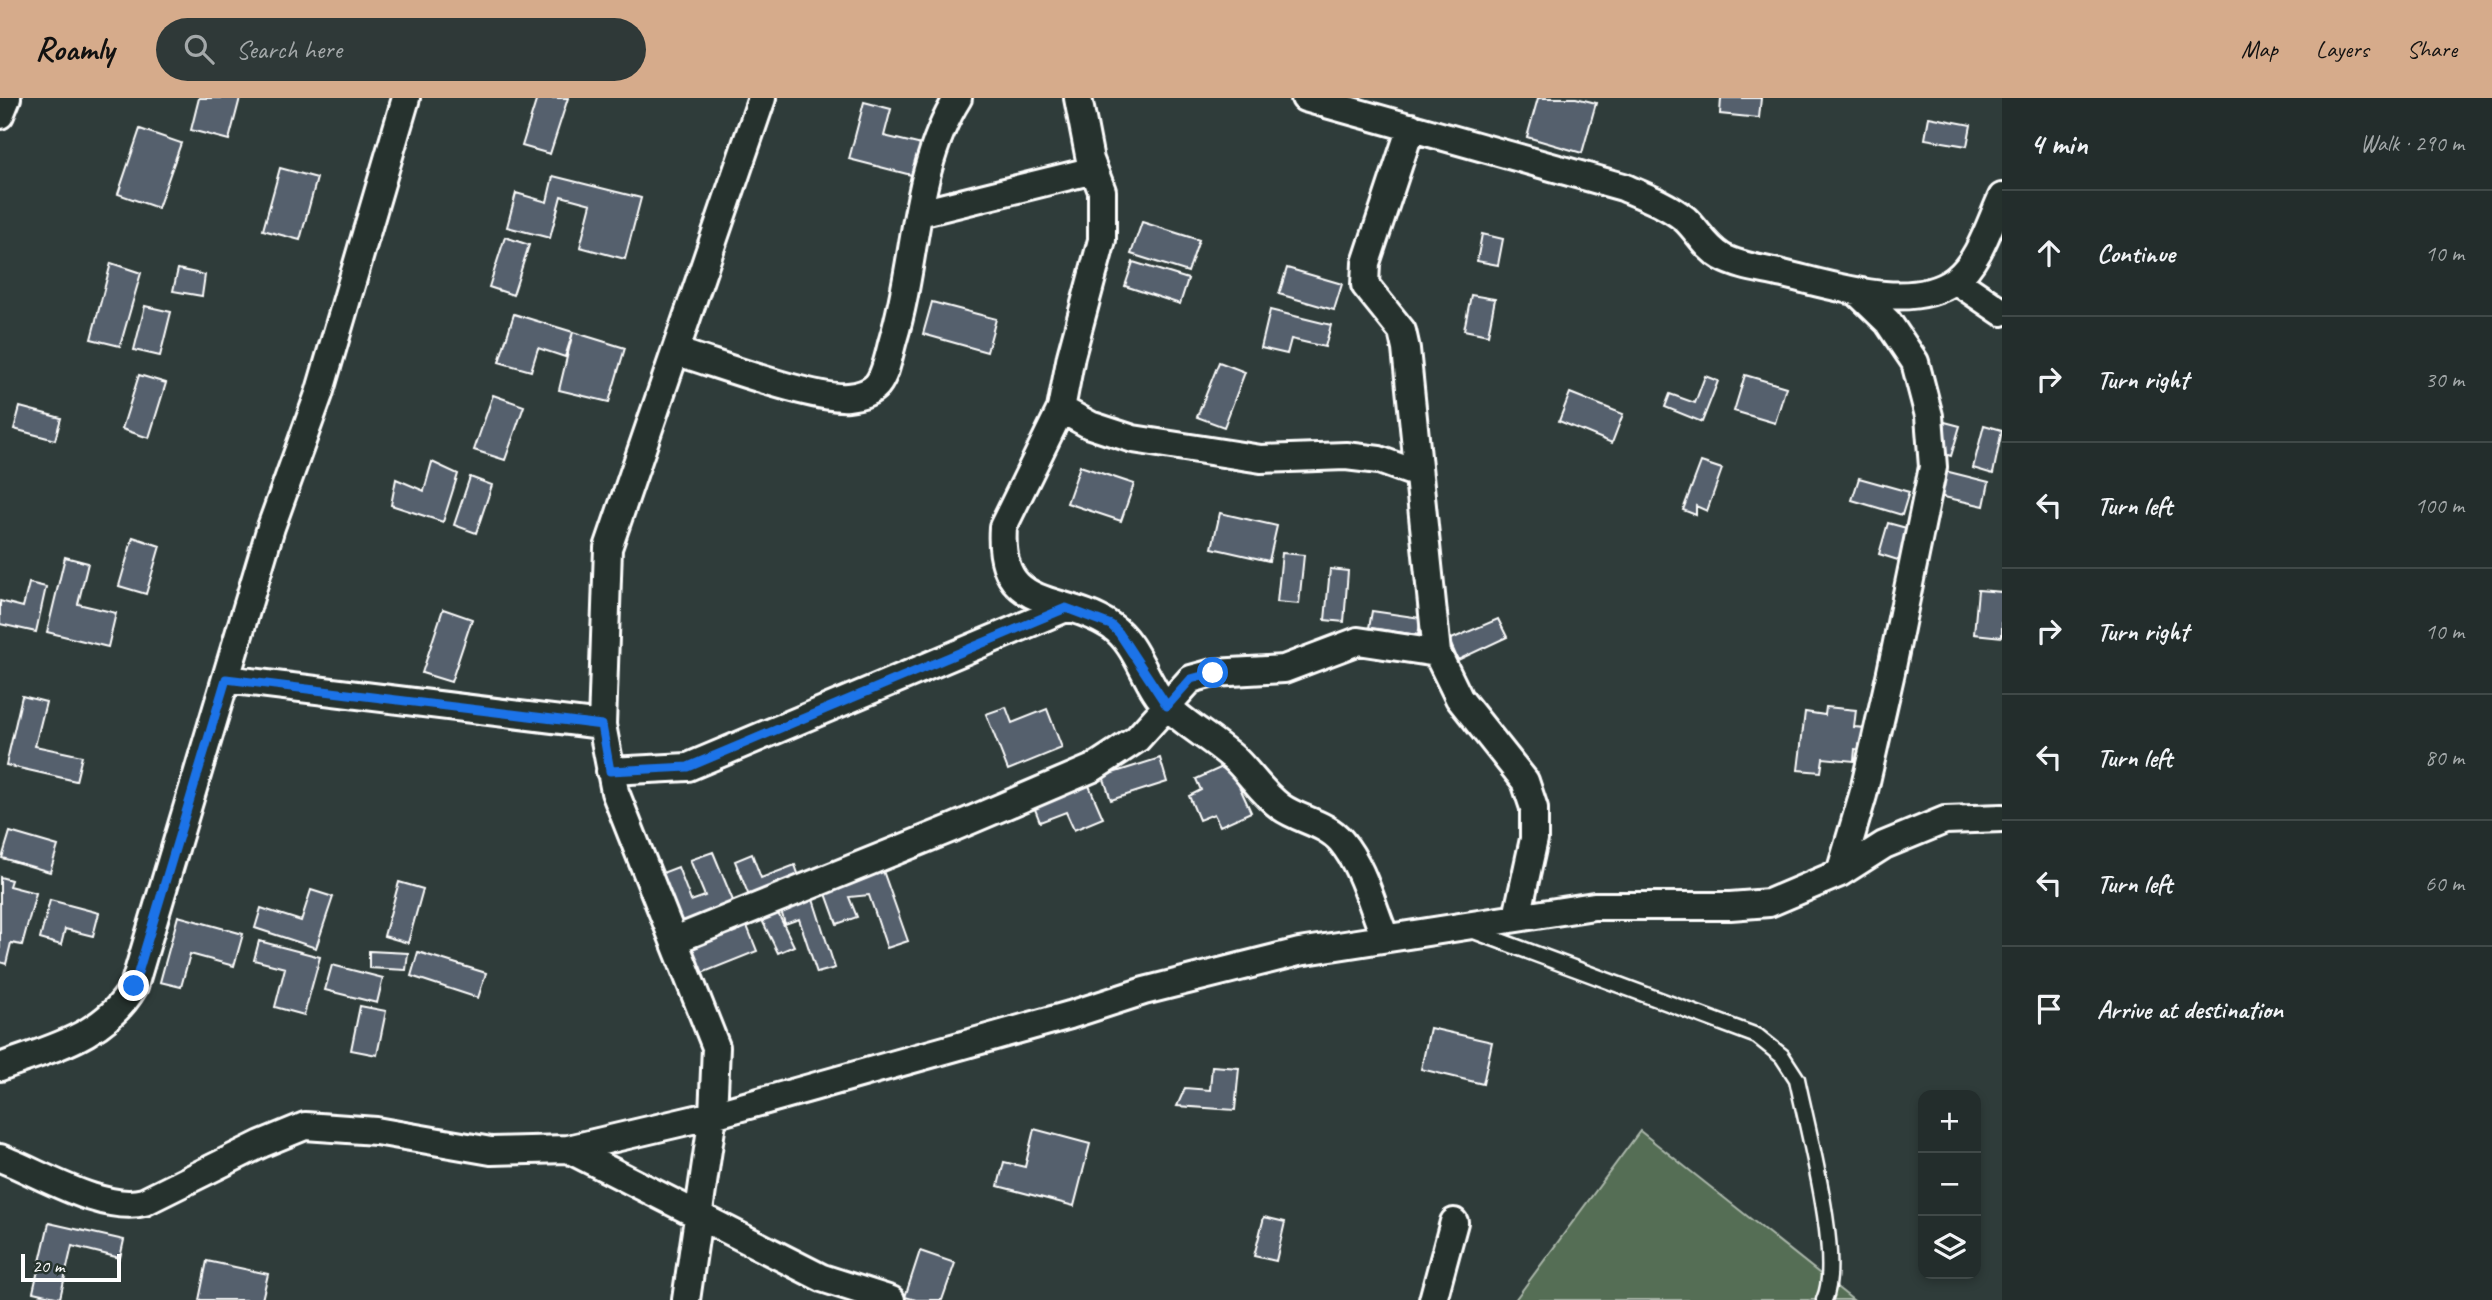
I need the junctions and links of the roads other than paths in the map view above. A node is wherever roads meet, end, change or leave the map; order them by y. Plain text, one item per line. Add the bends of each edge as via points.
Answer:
1 (7, 98) edge
2 (406, 98) edge
3 (762, 98) edge
4 (958, 98) edge
5 (1078, 98) edge
6 (1305, 98) edge
7 (0, 115) edge
8 (1411, 127) junction
9 (1094, 170) junction
10 (2002, 197) edge
11 (920, 213) junction
12 (1955, 280) junction
13 (1857, 292) junction
14 (2002, 313) edge
15 (677, 352) junction
16 (1061, 409) junction
17 (1418, 474) junction
18 (1066, 608) junction
19 (1437, 653) junction
20 (226, 679) junction
21 (1167, 706) junction
22 (602, 725) junction
23 (610, 771) junction
24 (2002, 818) edge
25 (1840, 873) junction
26 (1517, 917) junction
27 (1460, 926) junction
28 (1385, 937) junction
29 (675, 940) junction
30 (0, 1067) edge
31 (713, 1115) junction
32 (568, 1149) junction
33 (0, 1158) edge
34 (700, 1216) junction
35 (1454, 1222) dead end
36 (686, 1300) edge
37 (891, 1300) edge
38 (1433, 1300) edge
39 (1824, 1300) edge

1 - 7 street
2 - 20 street via 327,369 271,527
3 - 15 street
4 - 11 street via 939,135
5 - 9 street
6 - 8 street
8 - 13 street via 1623,187 1687,221 1700,239 1724,258
8 - 17 street via 1366,263 1364,285 1402,331
9 - 11 street
9 - 16 street via 1102,191 1102,240
10 - 12 street via 1972,261
11 - 15 street via 900,318 884,371 865,394 818,393
12 - 13 street via 1921,293
12 - 14 street
13 - 25 street via 1888,322 1915,362 1929,416 1933,467 1863,796
15 - 22 street via 608,548
16 - 17 street via 1090,425 1133,439 1261,459 1346,456 1379,460
16 - 18 street via 1003,527 1001,549 1006,570 1018,585 1032,597
17 - 19 street
18 - 21 street via 1111,625
18 - 23 street via 688,767
19 - 21 street via 1358,641 1284,669 1201,675 1181,687
19 - 26 street via 1460,698 1525,781 1534,808 1534,839
20 - 22 street
20 - 30 street via 142,966 123,1005 96,1029
21 - 28 street via 1219,745 1283,808 1339,838 1353,858
21 - 29 street via 1137,739 1093,768
22 - 23 street
23 - 29 street
24 - 25 street via 1945,820 1884,845
25 - 26 street via 1769,902 1594,906
26 - 27 street
27 - 28 street
27 - 39 lane via 1757,1037 1782,1056 1797,1079 1832,1254
28 - 31 street via 1299,951 1144,991
29 - 31 street via 716,1047
31 - 32 street
31 - 34 street
32 - 33 street via 491,1151 376,1131 305,1126 144,1202 127,1205 101,1200
32 - 34 street
34 - 36 street
34 - 37 street via 822,1279
35 - 38 street

